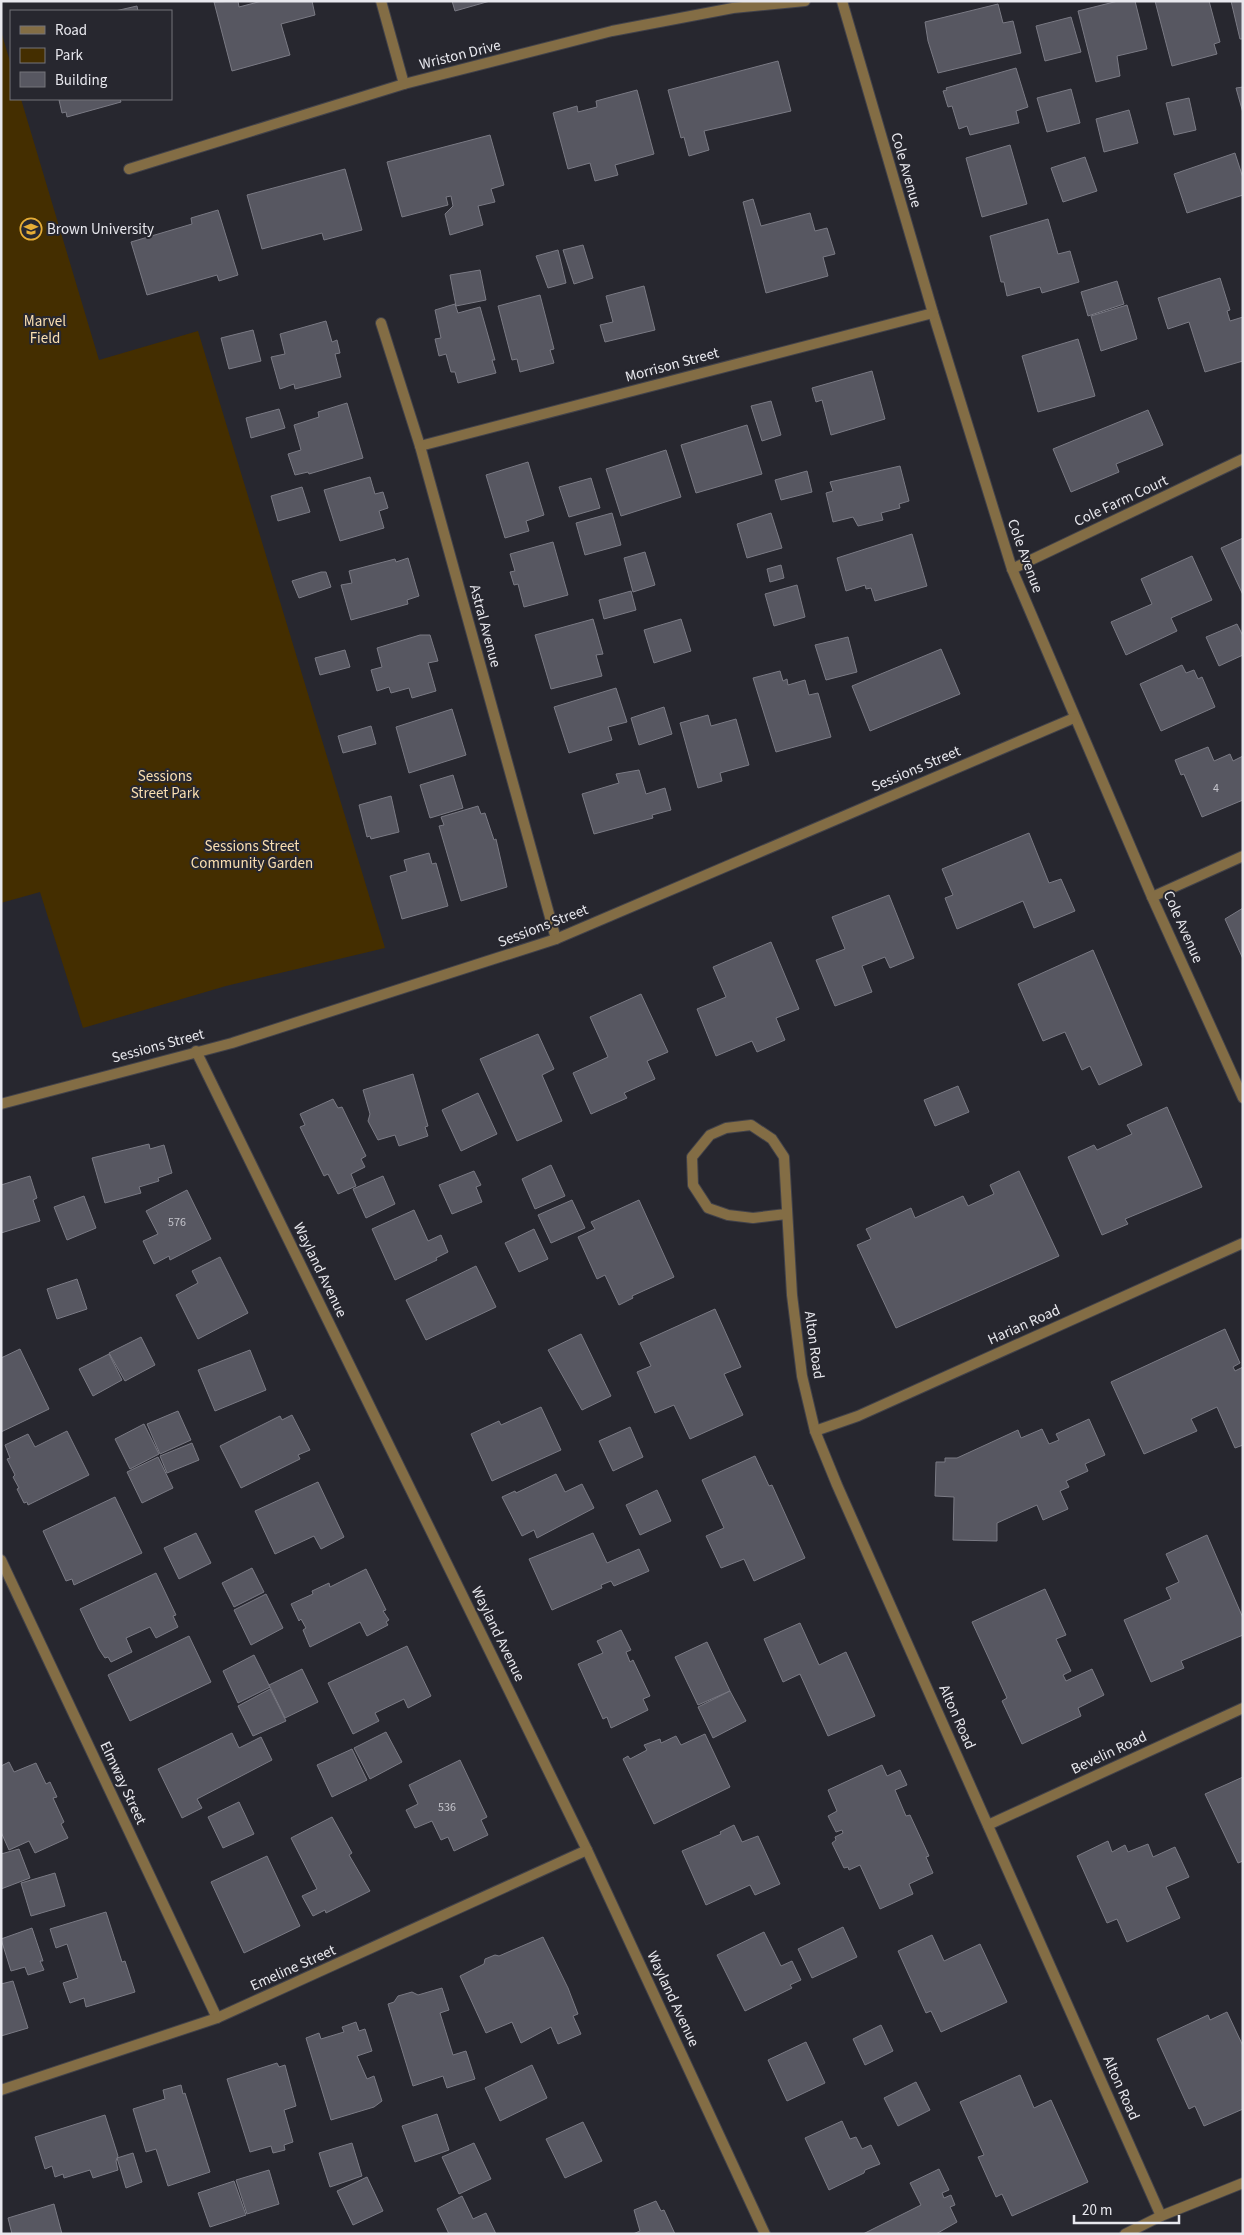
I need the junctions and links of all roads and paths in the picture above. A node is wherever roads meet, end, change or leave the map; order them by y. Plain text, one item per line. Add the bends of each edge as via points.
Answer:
1 (381, 1) edge
2 (806, 1) edge
3 (842, 1) edge
4 (404, 84) junction
5 (129, 169) dead end
6 (933, 313) junction
7 (381, 323) dead end
8 (420, 446) junction
9 (1243, 459) edge
10 (1012, 569) junction
11 (1074, 718) junction
12 (1243, 856) edge
13 (1152, 897) junction
14 (556, 939) junction
15 (196, 1051) junction
16 (1243, 1098) edge
17 (1, 1104) edge
18 (786, 1214) junction
19 (1243, 1242) edge
20 (815, 1431) junction
21 (1, 1560) edge
22 (1243, 1708) edge
23 (988, 1825) junction
24 (587, 1850) junction
25 (217, 2018) junction
26 (1, 2090) edge
27 (1243, 2182) edge
28 (1161, 2216) junction
29 (765, 2234) edge
30 (1125, 2234) edge

1 - 4 street
2 - 4 street, Wriston Drive via 733,8 657,21
3 - 6 street, Cole Avenue
4 - 5 street, Wriston Drive
6 - 8 street, Morrison Street
6 - 10 street, Cole Avenue
7 - 8 street, Astral Avenue
8 - 14 street, Astral Avenue
9 - 10 street, Cole Farm Court
10 - 11 street, Cole Avenue
11 - 13 street, Cole Avenue
11 - 14 street, Sessions Street
12 - 13 street
13 - 16 street, Cole Avenue
14 - 15 street, Sessions Street via 241,1040
15 - 17 street, Sessions Street
15 - 24 street, Wayland Avenue
18 - 18 street, Alton Road via 753,1218 708,1208 693,1185 692,1157 710,1135 726,1128 751,1125 772,1139 784,1157
18 - 20 street, Alton Road via 802,1376
19 - 20 street, Harian Road via 858,1416
20 - 23 street, Alton Road
21 - 25 street, Elmway Street
22 - 23 street, Bevelin Road
23 - 28 street, Alton Road
24 - 25 street, Emeline Street
24 - 29 street, Wayland Avenue
25 - 26 street, Emeline Street
27 - 28 street
28 - 30 street

